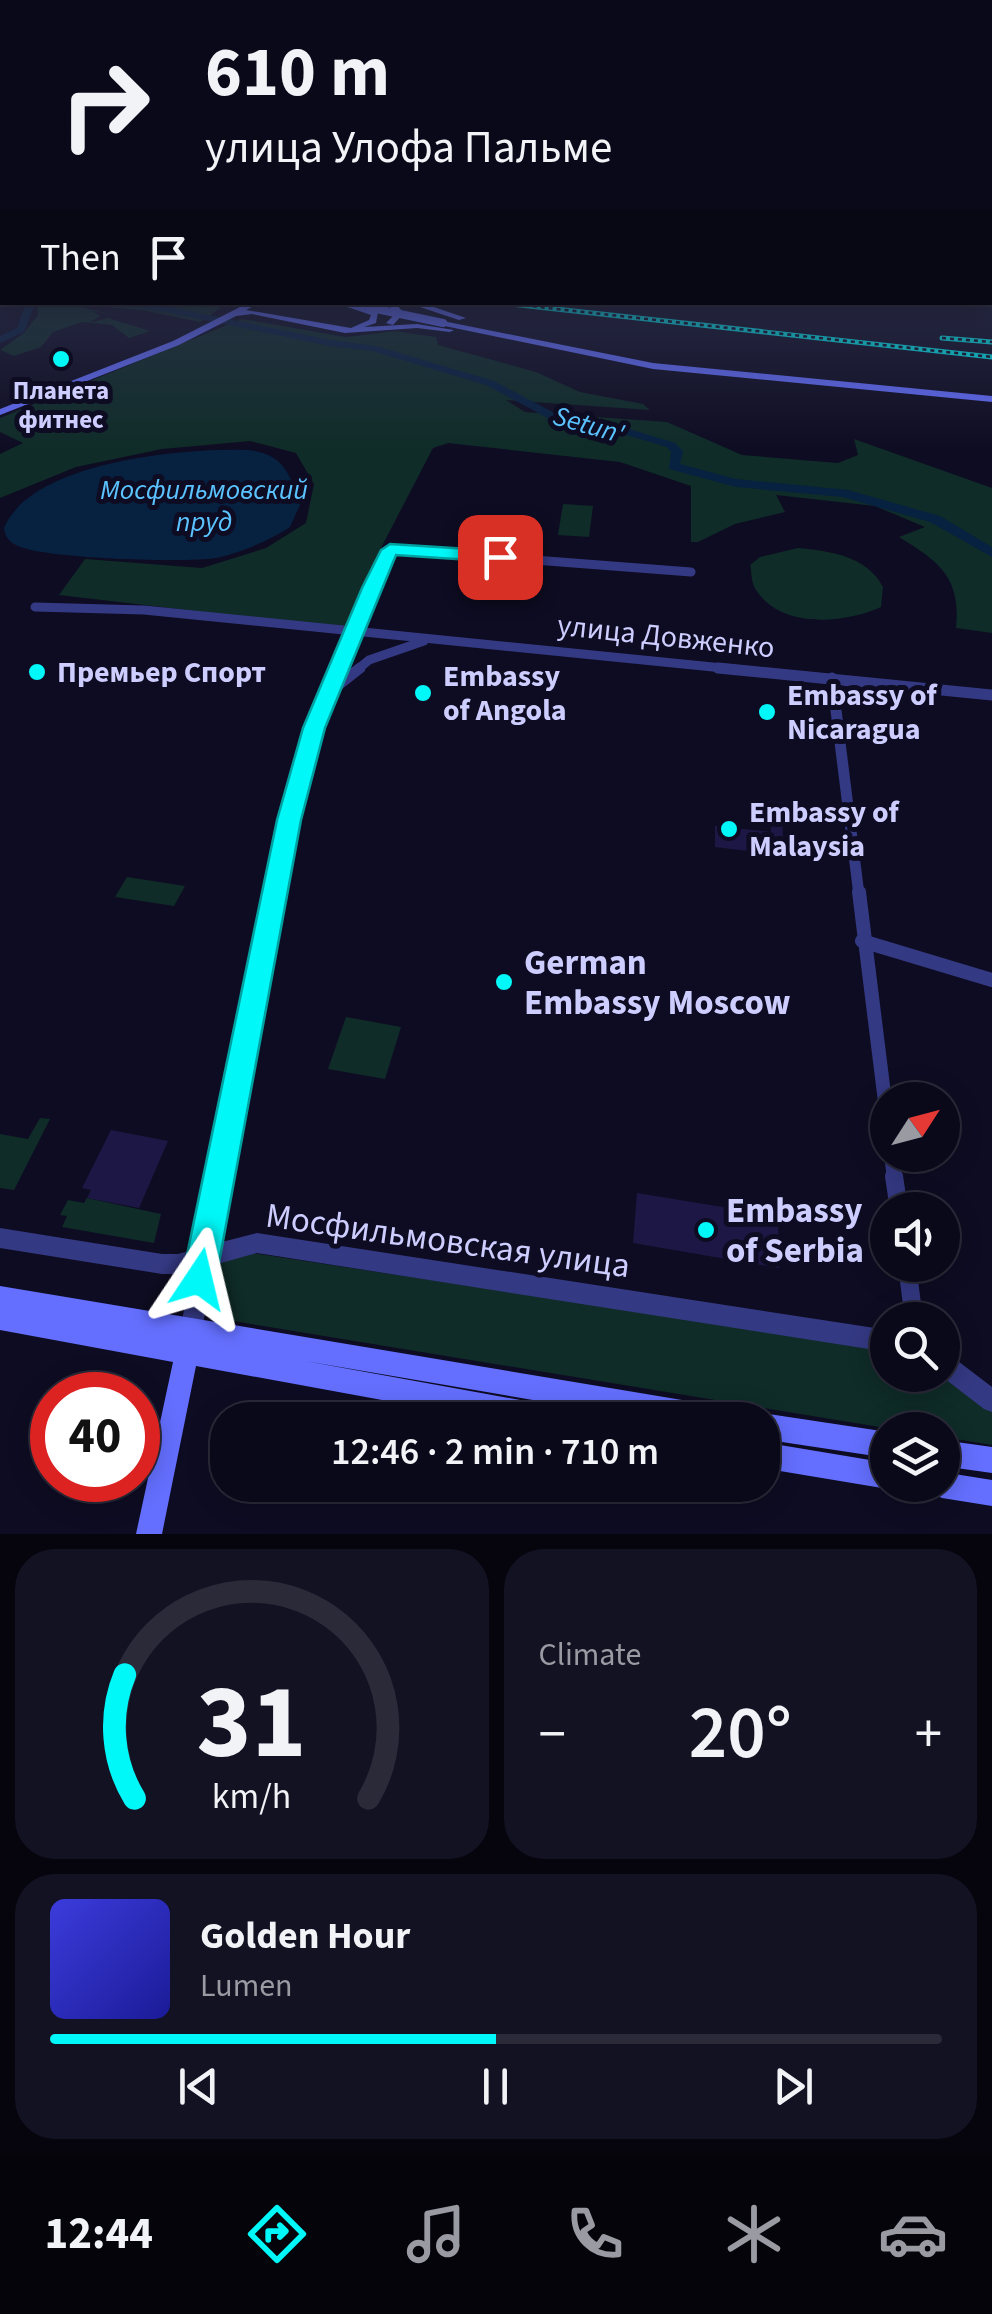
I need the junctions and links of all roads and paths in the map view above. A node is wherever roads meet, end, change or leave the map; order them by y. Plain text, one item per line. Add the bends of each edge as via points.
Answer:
1 (231, 308) edge
2 (239, 308) edge
3 (246, 308) edge
4 (257, 308) edge
5 (359, 308) edge
6 (371, 308) edge
7 (392, 308) edge
8 (395, 308) edge
9 (428, 308) edge
10 (230, 314) junction
11 (447, 321) junction
12 (345, 331) junction
13 (538, 340) junction
14 (625, 362) junction
15 (992, 397) edge
16 (0, 410) edge
17 (691, 572) dead end
18 (36, 607) dead end
19 (356, 632) junction
20 (433, 638) junction
21 (832, 678) junction
22 (992, 695) edge
23 (326, 696) junction
24 (862, 941) junction
25 (992, 980) edge
26 (882, 1082) edge
27 (0, 1238) edge
28 (202, 1258) junction
29 (0, 1298) edge
30 (0, 1318) edge
31 (870, 1338) edge
32 (189, 1342) junction
33 (960, 1377) edge
34 (992, 1401) edge
35 (474, 1402) edge
36 (601, 1402) edge
37 (780, 1429) edge
38 (870, 1442) edge
39 (960, 1456) edge
40 (780, 1458) edge
41 (992, 1460) edge
42 (870, 1473) edge
43 (960, 1488) edge
44 (992, 1493) edge
45 (149, 1534) edge

1 - 10 main road
2 - 10 main road
3 - 10 main road
4 - 5 main road, bridge via 355,327 376,317
6 - 11 main road, bridge
7 - 11 main road, bridge
8 - 12 main road via 400,311 392,322
9 - 13 main road
10 - 12 main road via 254,312
10 - 16 main road
11 - 13 main road
11 - 14 main road
12 - 14 main road via 431,326
13 - 15 main road via 678,365
14 - 15 main road
17 - 19 street via 390,550
18 - 19 street, улица Довженко via 144,610
19 - 20 street, улица Довженко
19 - 23 street
20 - 21 street, улица Довженко
20 - 23 street via 369,660
21 - 22 street, улица Довженко
21 - 24 street
23 - 28 street via 289,820
24 - 25 street
24 - 26 street
27 - 28 street, Мосфильмовская улица via 162,1264
28 - 31 street, Мосфильмовская улица via 258,1242
28 - 32 street
29 - 32 main road
30 - 32 main road
32 - 35 main road
32 - 36 main road
32 - 45 main road
33 - 34 street
37 - 38 main road
39 - 41 main road
40 - 42 main road
43 - 44 main road

